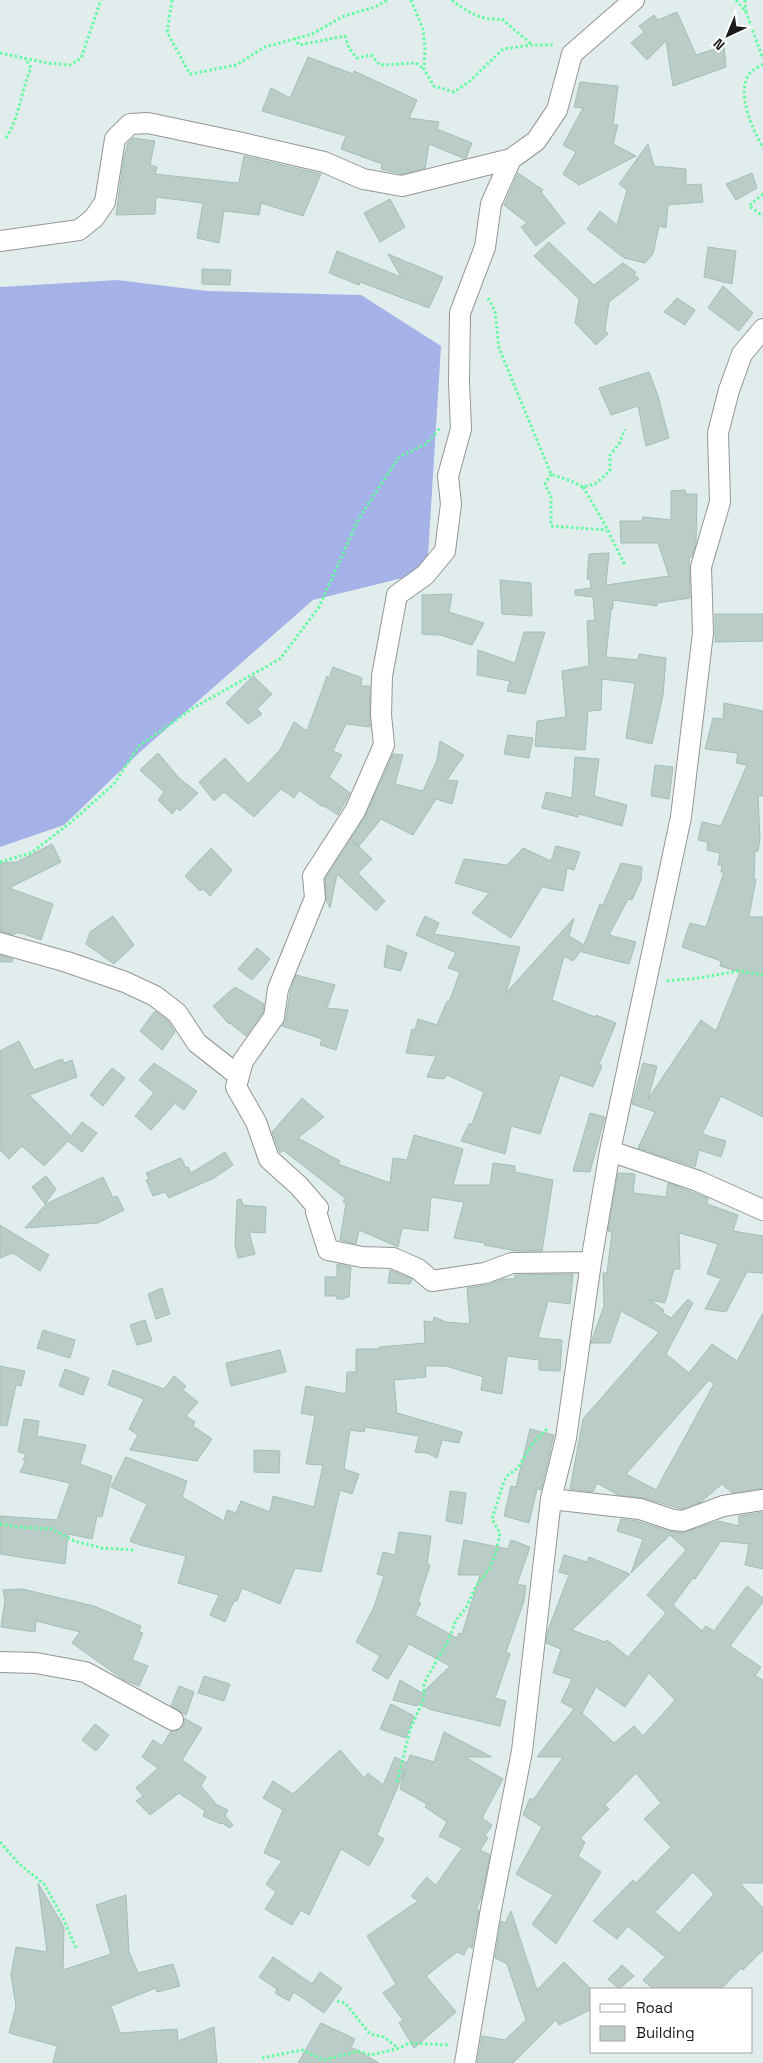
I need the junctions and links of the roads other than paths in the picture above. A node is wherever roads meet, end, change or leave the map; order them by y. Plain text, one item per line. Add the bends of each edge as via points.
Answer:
1 (634, 0) edge
2 (510, 158) junction
3 (0, 241) edge
4 (763, 329) edge
5 (0, 943) edge
6 (239, 1076) junction
7 (610, 1151) junction
8 (763, 1210) edge
9 (591, 1262) junction
10 (551, 1499) junction
11 (763, 1500) edge
12 (0, 1662) edge
13 (173, 1720) dead end
14 (465, 2063) edge

1 - 2 street via 572,54 557,110 536,141
2 - 3 street via 402,186 362,179 324,162 238,142 148,123 130,124 115,138 105,202 94,218 79,230
2 - 6 street via 491,204 485,246 460,313 461,429 448,476 451,504 445,551 425,575 397,595 382,676 384,745 355,810 313,876 315,898 278,989 274,1017 243,1061
4 - 7 street via 742,354 718,432 720,502 701,567 703,633 681,817
5 - 6 street via 75,964 155,996 177,1013 197,1043
6 - 9 street via 236,1087 256,1122 269,1159 318,1208 316,1212 328,1250 362,1257 393,1258 418,1269 432,1281 485,1273 512,1263
7 - 8 street via 698,1182
7 - 9 street
9 - 10 street via 566,1438
10 - 11 street via 640,1509 683,1521 722,1506
10 - 14 street via 522,1751
12 - 13 street via 36,1663 84,1672

